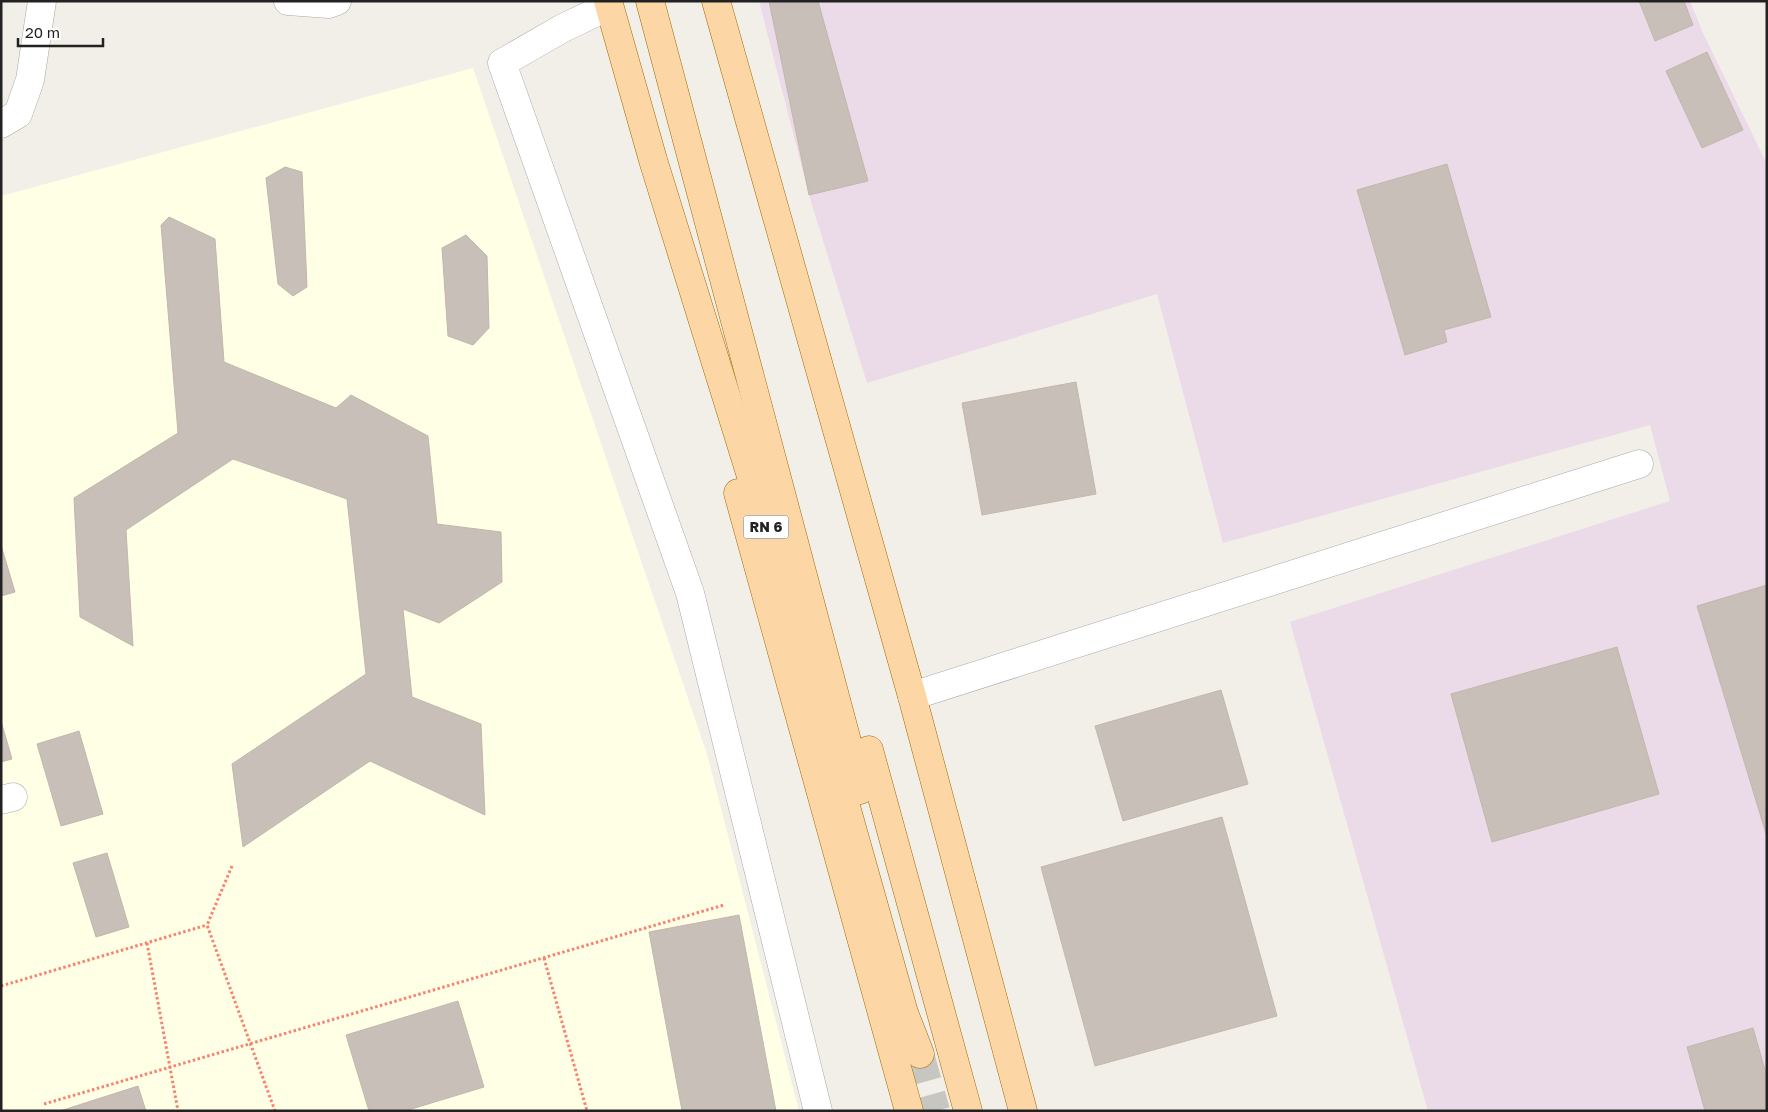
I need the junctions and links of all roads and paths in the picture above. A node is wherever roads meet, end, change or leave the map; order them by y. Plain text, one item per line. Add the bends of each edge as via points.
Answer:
1 (42, 1) edge
2 (288, 1) edge
3 (337, 1) edge
4 (650, 1) edge
5 (716, 1) edge
6 (608, 4) edge
7 (1, 124) edge
8 (690, 143) junction
9 (653, 160) junction
10 (1639, 464) dead end
11 (912, 696) junction
12 (232, 866) dead end
13 (724, 906) dead end
14 (207, 925) junction
15 (147, 943) junction
16 (544, 958) junction
17 (1, 986) edge
18 (250, 1043) junction
19 (170, 1067) junction
20 (44, 1104) dead end
21 (178, 1111) edge
22 (275, 1111) edge
23 (587, 1111) edge
24 (818, 1111) edge
25 (909, 1111) edge
26 (968, 1111) edge
27 (1024, 1111) edge

1 - 7 street via 30,80 18,114
2 - 3 street via 328,4
4 - 8 main road, RN 6
5 - 11 main road
6 - 9 main road, RN 6
6 - 24 street via 502,63 690,593
8 - 9 main road, RN 6 via 918,1010 920,1054 904,1013 773,548
8 - 26 main road, RN 6 via 738,286 781,434
9 - 25 main road, RN 6 via 760,581
10 - 11 street
11 - 27 main road
12 - 14 path
13 - 16 path
14 - 15 path
14 - 18 path
15 - 17 path
15 - 19 path
16 - 18 path
16 - 23 path
18 - 19 path
18 - 22 path
19 - 20 path
19 - 21 path

